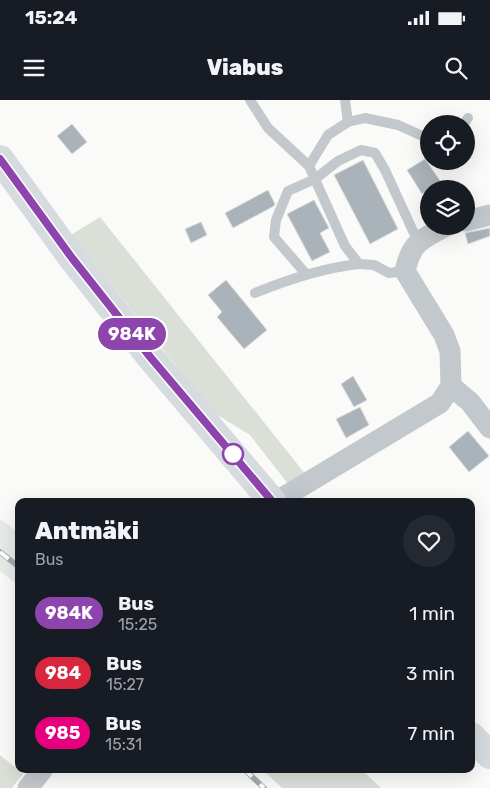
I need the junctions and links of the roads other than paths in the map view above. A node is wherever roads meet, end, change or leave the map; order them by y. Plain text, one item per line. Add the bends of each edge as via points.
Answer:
1 (250, 100) edge
2 (345, 100) edge
3 (348, 122) junction
4 (420, 135) edge
5 (0, 159) edge
6 (309, 166) junction
7 (315, 179) junction
8 (490, 215) edge
9 (475, 219) edge
10 (430, 235) edge
11 (418, 242) junction
12 (359, 264) junction
13 (405, 271) junction
14 (306, 274) junction
15 (256, 293) dead end
16 (451, 386) junction
17 (490, 428) edge
18 (269, 498) edge
19 (282, 498) edge
20 (475, 740) edge
21 (490, 755) edge
22 (40, 773) edge
23 (28, 788) edge

1 - 6 lane via 268,128
2 - 3 lane
3 - 4 lane via 365,118 398,125
3 - 6 lane via 328,135
5 - 18 street via 72,258 145,350
6 - 7 lane
7 - 11 lane via 338,161 361,150 376,154
7 - 12 lane via 345,246
7 - 14 lane via 288,191 276,220 274,237
8 - 9 street
10 - 11 street
11 - 13 street via 408,257
12 - 13 lane via 374,265 389,274
12 - 14 lane
13 - 16 street via 444,334 450,351
14 - 15 lane
16 - 17 street via 470,402
16 - 19 street via 440,403
20 - 21 street
22 - 23 street

